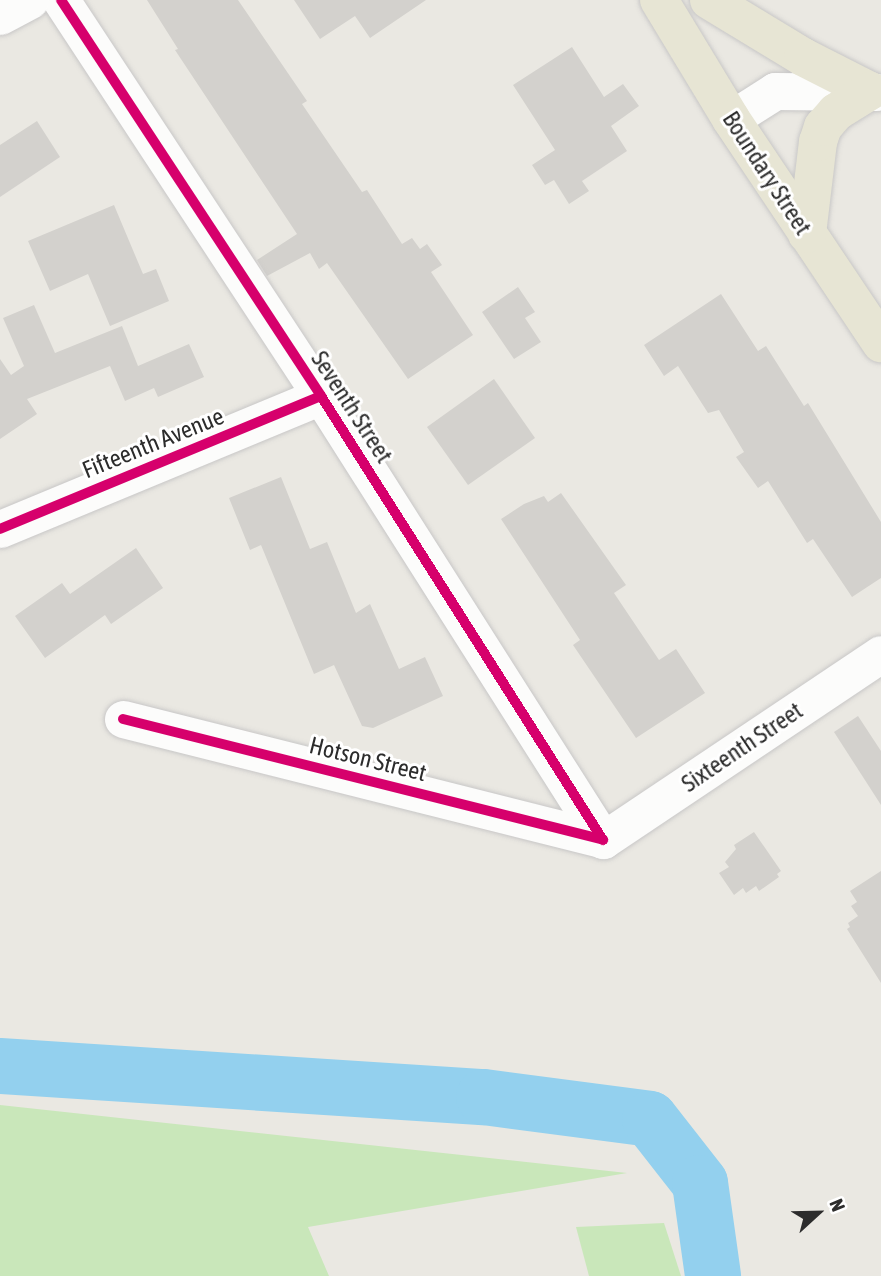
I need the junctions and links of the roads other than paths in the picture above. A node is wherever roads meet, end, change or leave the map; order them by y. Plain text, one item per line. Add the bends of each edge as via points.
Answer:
1 (30, 0) edge
2 (61, 0) edge
3 (659, 0) edge
4 (709, 0) edge
5 (0, 16) edge
6 (875, 92) edge
7 (732, 119) junction
8 (807, 234) junction
9 (881, 343) edge
10 (321, 396) junction
11 (0, 529) edge
12 (881, 654) edge
13 (123, 719) dead end
14 (603, 840) junction

1 - 5 street
2 - 10 street, Seventh Street
3 - 7 main road, Boundary Street
4 - 6 main road via 803,57
6 - 7 street via 775,91
6 - 8 main road via 836,112 824,127 818,142
7 - 8 main road, Boundary Street
8 - 9 main road, Boundary Street
10 - 11 street, Fifteenth Avenue
10 - 14 street, Seventh Street
12 - 14 street, Sixteenth Street
13 - 14 street, Hotson Street

